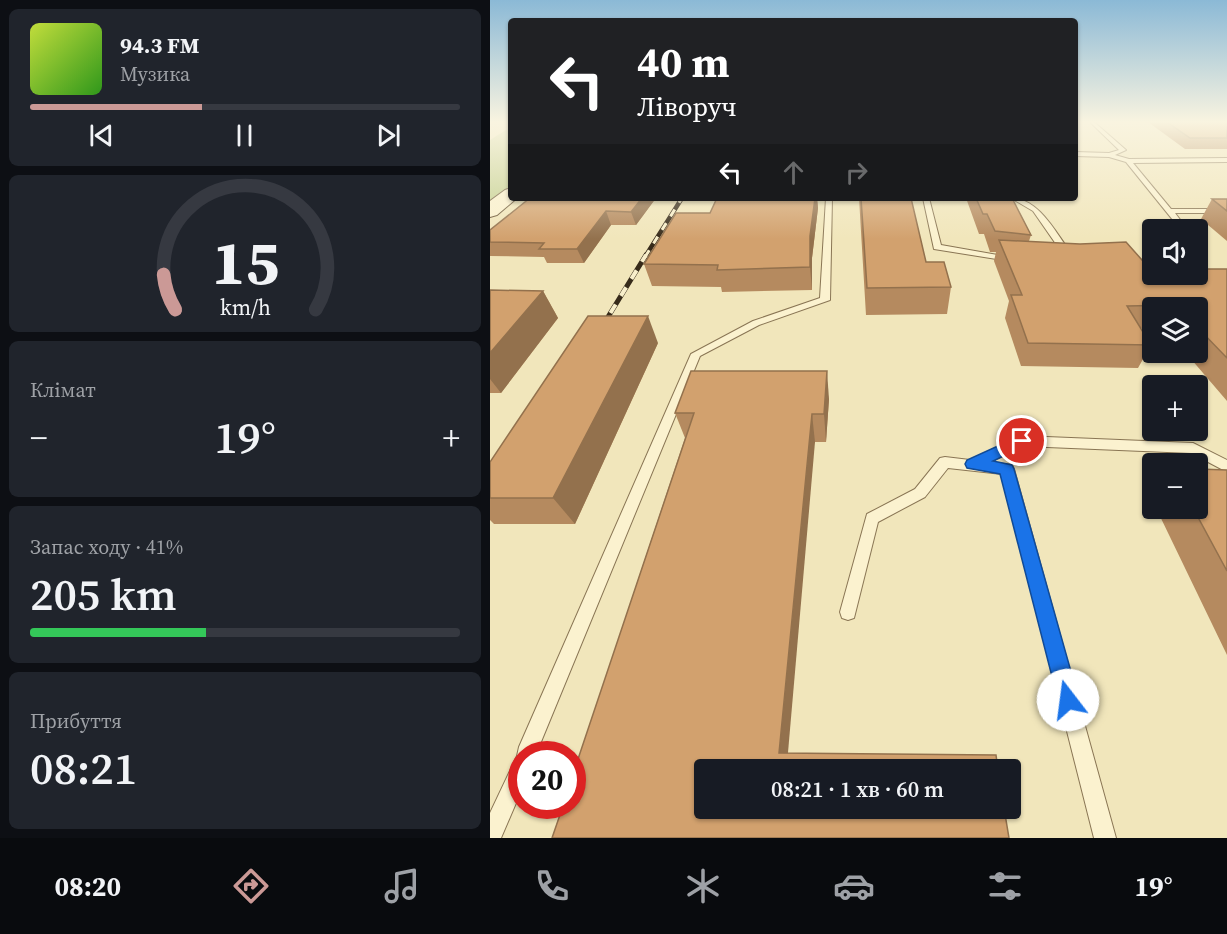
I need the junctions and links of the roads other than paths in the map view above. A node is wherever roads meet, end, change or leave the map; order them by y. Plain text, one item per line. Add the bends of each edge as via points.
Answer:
1 (1128, 161) edge
2 (508, 196) edge
3 (829, 201) edge
4 (927, 201) edge
5 (1019, 201) edge
6 (1169, 210) junction
7 (490, 211) edge
8 (1226, 211) edge
9 (1176, 219) edge
10 (1018, 260) edge
11 (1062, 261) edge
12 (973, 464) junction
13 (1226, 466) edge
14 (848, 612) dead end
15 (532, 741) edge
16 (508, 796) edge
17 (490, 838) edge
18 (1105, 838) edge

1 - 6 lane
2 - 7 street
3 - 15 lane via 825,300 756,323 696,354
4 - 10 lane via 937,247
5 - 11 lane via 1035,210 1072,261
6 - 8 lane
6 - 9 lane
12 - 13 lane via 1022,441 1193,448
12 - 14 lane via 945,462 920,493 872,518
12 - 18 lane via 1007,469
16 - 17 lane

